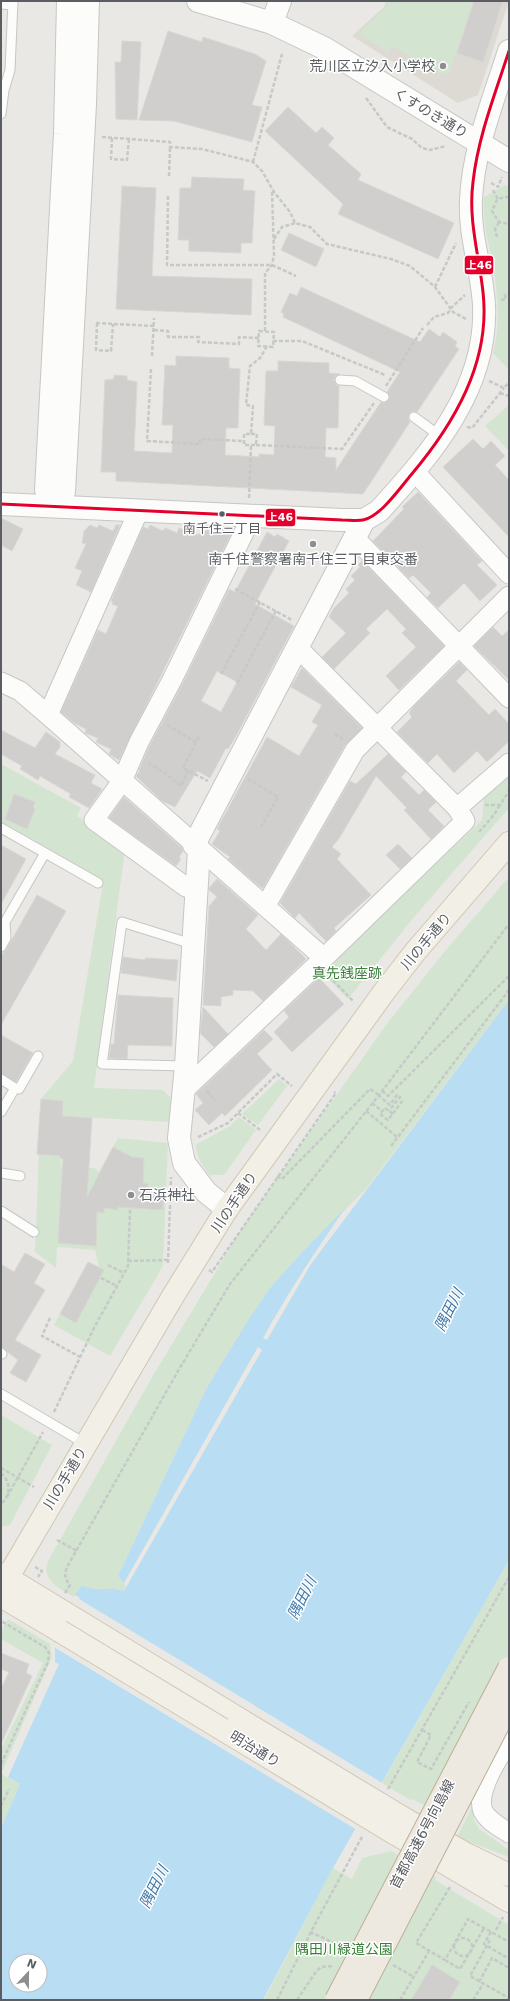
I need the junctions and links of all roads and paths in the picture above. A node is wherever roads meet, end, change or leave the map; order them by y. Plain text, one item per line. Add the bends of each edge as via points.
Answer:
1 (68, 1) edge
2 (88, 1) edge
3 (198, 1) edge
4 (280, 1) edge
5 (13, 3) edge
6 (1, 4) edge
7 (272, 23) junction
8 (509, 51) edge
9 (1, 53) edge
10 (11, 53) junction
11 (282, 54) dead end
12 (3, 90) edge
13 (366, 98) dead end
14 (1, 114) edge
15 (97, 137) dead end
16 (112, 138) junction
17 (129, 139) junction
18 (481, 143) junction
19 (446, 146) dead end
20 (170, 147) junction
21 (253, 162) junction
22 (506, 168) edge
23 (169, 176) dead end
24 (498, 187) dead end
25 (272, 188) junction
26 (493, 190) dead end
27 (168, 196) dead end
28 (509, 196) edge
29 (498, 199) junction
30 (499, 222) junction
31 (295, 223) junction
32 (509, 224) edge
33 (497, 237) dead end
34 (273, 239) junction
35 (458, 241) dead end
36 (272, 265) junction
37 (296, 276) dead end
38 (435, 286) junction
39 (466, 294) dead end
40 (451, 308) junction
41 (154, 318) dead end
42 (471, 322) dead end
43 (89, 323) dead end
44 (97, 323) junction
45 (113, 324) junction
46 (427, 325) dead end
47 (154, 328) junction
48 (423, 328) dead end
49 (265, 331) junction
50 (259, 338) junction
51 (273, 341) junction
52 (267, 346) junction
53 (152, 356) dead end
54 (151, 369) dead end
55 (385, 375) dead end
56 (483, 379) dead end
57 (340, 380) dead end
58 (509, 382) edge
59 (504, 388) junction
60 (500, 393) junction
61 (382, 396) junction
62 (509, 396) edge
63 (414, 417) dead end
64 (461, 425) dead end
65 (251, 434) junction
66 (441, 436) junction
67 (244, 441) junction
68 (256, 445) junction
69 (251, 446) junction
70 (414, 471) junction
71 (1, 504) edge
72 (55, 506) junction
73 (139, 510) junction
74 (251, 510) junction
75 (360, 529) junction
76 (509, 574) edge
77 (220, 581) junction
78 (509, 596) edge
79 (260, 602) junction
80 (276, 611) junction
81 (294, 621) dead end
82 (458, 646) junction
83 (298, 648) junction
84 (220, 674) dead end
85 (1, 682) edge
86 (237, 683) dead end
87 (509, 698) edge
88 (48, 715) junction
89 (152, 717) junction
90 (377, 726) junction
91 (199, 737) dead end
92 (196, 742) junction
93 (133, 755) junction
94 (509, 763) edge
95 (188, 771) junction
96 (247, 779) dead end
97 (122, 780) junction
98 (214, 784) dead end
99 (509, 791) edge
100 (500, 804) junction
101 (481, 805) dead end
102 (457, 808) junction
103 (261, 827) dead end
104 (1, 828) edge
105 (474, 836) dead end
106 (509, 843) edge
107 (196, 847) junction
108 (45, 853) junction
109 (98, 883) dead end
110 (195, 890) junction
111 (266, 905) junction
112 (509, 924) edge
113 (192, 944) junction
114 (1, 947) edge
115 (326, 966) junction
116 (509, 976) edge
117 (509, 990) edge
118 (354, 1002) dead end
119 (38, 1056) dead end
120 (186, 1066) junction
121 (1, 1079) edge
122 (292, 1086) dead end
123 (15, 1088) junction
124 (184, 1090) junction
125 (332, 1090) dead end
126 (382, 1091) junction
127 (378, 1095) junction
128 (403, 1100) dead end
129 (372, 1103) junction
130 (366, 1111) junction
131 (382, 1111) junction
132 (390, 1111) junction
133 (1, 1112) edge
134 (238, 1113) junction
135 (393, 1114) junction
136 (260, 1130) dead end
137 (397, 1137) junction
138 (197, 1138) dead end
139 (391, 1146) dead end
140 (1, 1174) edge
141 (171, 1174) dead end
142 (20, 1176) dead end
143 (277, 1176) junction
144 (227, 1209) junction
145 (130, 1210) dead end
146 (1, 1211) edge
147 (34, 1232) dead end
148 (128, 1261) junction
149 (108, 1265) dead end
150 (207, 1268) dead end
151 (124, 1273) junction
152 (101, 1278) dead end
153 (117, 1286) junction
154 (50, 1318) dead end
155 (80, 1357) junction
156 (1, 1394) edge
157 (48, 1422) junction
158 (86, 1444) junction
159 (1, 1468) edge
160 (1, 1473) edge
161 (17, 1478) junction
162 (34, 1487) dead end
163 (7, 1496) junction
164 (1, 1504) edge
165 (57, 1540) dead end
166 (77, 1551) junction
167 (33, 1566) dead end
168 (42, 1571) dead end
169 (509, 1578) edge
170 (2, 1584) edge
171 (64, 1614) junction
172 (1, 1621) edge
173 (509, 1668) edge
174 (509, 1704) edge
175 (422, 1730) junction
176 (509, 1740) edge
177 (1, 1764) edge
178 (431, 1769) dead end
179 (394, 1780) dead end
180 (9, 1789) dead end
181 (1, 1806) edge
182 (398, 1825) junction
183 (509, 1833) edge
184 (509, 1875) edge
185 (340, 1877) dead end
186 (452, 1883) dead end
187 (507, 1908) edge
188 (484, 1928) junction
189 (496, 1930) dead end
190 (310, 1932) junction
191 (491, 1932) dead end
192 (490, 1940) dead end
193 (456, 1941) junction
194 (509, 1942) edge
195 (454, 1945) junction
196 (345, 1948) dead end
197 (430, 1951) junction
198 (470, 1952) junction
199 (509, 1959) edge
200 (445, 1960) junction
201 (336, 1966) dead end
202 (509, 1968) edge
203 (479, 1982) junction
204 (483, 1984) junction
205 (509, 1998) edge
206 (277, 2000) edge
207 (298, 2000) edge
208 (336, 2000) edge
209 (356, 2000) edge
210 (400, 2000) edge
211 (473, 2000) edge

1 - 72 street via 65,134 46,490
2 - 72 street via 85,104 64,492
3 - 7 street, くすのき通り
4 - 7 street
5 - 6 lane
5 - 10 lane
7 - 18 street, くすのき通り via 324,48
8 - 18 street
9 - 10 lane
10 - 12 lane via 10,70
11 - 21 path
12 - 14 lane
13 - 19 path via 387,127 412,139 422,148 430,150
15 - 16 path
16 - 17 path
16 - 17 path via 111,159 128,160
17 - 20 path via 170,142
18 - 22 street, くすのき通り
18 - 66 street via 471,200 472,238 482,281 484,307 480,353 464,398
20 - 21 path via 202,149
20 - 23 path
21 - 25 path
22 - 24 path
25 - 31 path
25 - 34 path
26 - 29 path
27 - 36 path via 167,265
28 - 29 path
29 - 30 path via 492,212
30 - 32 path
30 - 33 path via 494,229
31 - 34 path via 282,227
31 - 38 path via 310,227 327,244 410,266
34 - 36 path
35 - 38 path
36 - 37 path
36 - 49 path via 265,273
38 - 40 path
39 - 40 path
40 - 42 path via 453,312
40 - 46 path via 448,314 434,317
41 - 47 path
43 - 44 path
44 - 45 path
44 - 45 path via 96,350 111,351
45 - 47 path
47 - 50 path via 168,331 168,337 199,337 198,342 239,344 239,337
47 - 53 path
48 - 61 path
49 - 50 path via 259,331
49 - 51 path via 274,332
50 - 52 path via 258,346
51 - 52 path via 273,347
51 - 55 path via 302,342
52 - 65 path via 260,358 250,366 246,405 253,406
54 - 67 path via 148,441 200,444 200,439
56 - 59 path
57 - 61 lane via 355,381
58 - 59 path
59 - 60 path
60 - 62 path
60 - 64 path via 472,428
61 - 68 path via 342,448
63 - 66 lane
65 - 67 path via 244,434
65 - 68 path via 257,434
66 - 70 street
67 - 69 path via 244,445
68 - 69 path
69 - 74 path
70 - 75 street
70 - 76 street
71 - 72 street
72 - 73 street
73 - 74 street
73 - 88 street
74 - 75 street
74 - 77 street
75 - 82 street
75 - 83 street
77 - 79 path
77 - 89 street
78 - 82 street
79 - 80 path
79 - 84 path
80 - 81 path
80 - 86 path
82 - 87 street
82 - 90 street
83 - 90 street
83 - 107 street
85 - 88 street via 20,691
88 - 97 street
89 - 92 path
89 - 93 street
90 - 102 street
90 - 111 street via 355,750
91 - 92 path
92 - 95 path via 183,768
93 - 95 path via 165,773 181,786
93 - 97 street
94 - 102 street
95 - 98 path
96 - 103 path via 278,797
97 - 107 street
97 - 110 street via 94,820 186,887
99 - 100 path
100 - 101 path
100 - 105 path via 494,815
102 - 115 street via 465,821
104 - 108 lane
106 - 144 main road, 川の手通り via 384,992
107 - 110 street
107 - 111 street
108 - 109 lane
108 - 114 lane via 5,922 6,938
110 - 113 street
111 - 115 street
112 - 126 path
113 - 120 street
113 - 120 lane via 122,922 102,1064
115 - 118 path
115 - 124 street
116 - 126 path via 388,1096
117 - 137 path
119 - 123 lane via 19,1089
120 - 124 street
121 - 123 lane
122 - 134 path via 277,1074
123 - 133 lane
124 - 144 street via 179,1138 184,1164 206,1192
125 - 143 path via 336,1093
126 - 127 path
127 - 129 path
127 - 132 path via 390,1105 397,1095 400,1097
127 - 143 path via 370,1089 282,1179
128 - 135 path
129 - 130 path
129 - 131 path
130 - 137 path
130 - 166 path via 230,1284
131 - 132 path via 385,1108
131 - 135 path via 380,1114 388,1120
132 - 135 path
134 - 136 path
134 - 138 path via 228,1123
137 - 139 path
140 - 142 lane
141 - 148 path via 168,1262
143 - 150 path via 212,1272
144 - 158 main road, 川の手通り
145 - 148 path
146 - 147 lane
148 - 151 path
149 - 151 path
151 - 153 path
152 - 153 path
153 - 155 path
154 - 155 path via 42,1336
155 - 157 path
156 - 157 lane
157 - 158 lane
157 - 161 path
158 - 170 main road, 川の手通り
159 - 161 path
160 - 163 path via 8,1483
161 - 162 path
161 - 163 path
163 - 164 path
165 - 166 path
166 - 171 path via 65,1574 70,1585
167 - 168 path
169 - 175 path
170 - 171 main road, 明治通り
171 - 182 main road, 明治通り, bridge
172 - 177 path via 45,1647 50,1653
173 - 208 highway, 首都高速6号向島線, bridge
174 - 209 highway, 首都高速6号向島線, bridge
175 - 178 path via 431,1735 417,1762
175 - 179 path
176 - 183 street via 482,1792 483,1810 494,1823
180 - 181 path
182 - 184 main road, 明治通り
182 - 187 main road, 明治通り
185 - 190 path
186 - 197 path via 416,1943
187 - 189 path
188 - 193 path via 468,1919
188 - 194 path
188 - 198 path
190 - 196 path
190 - 206 path
191 - 199 path, bridge via 484,1944
192 - 203 path via 470,1976
193 - 195 path
193 - 198 path via 462,1938 467,1940 472,1946
195 - 198 path via 455,1952 460,1956 466,1956
195 - 200 path
197 - 200 path
197 - 210 path
198 - 200 path via 460,1969
201 - 207 path via 321,1967 314,1973
202 - 203 path via 492,1958
203 - 204 path
204 - 205 path
204 - 211 path

